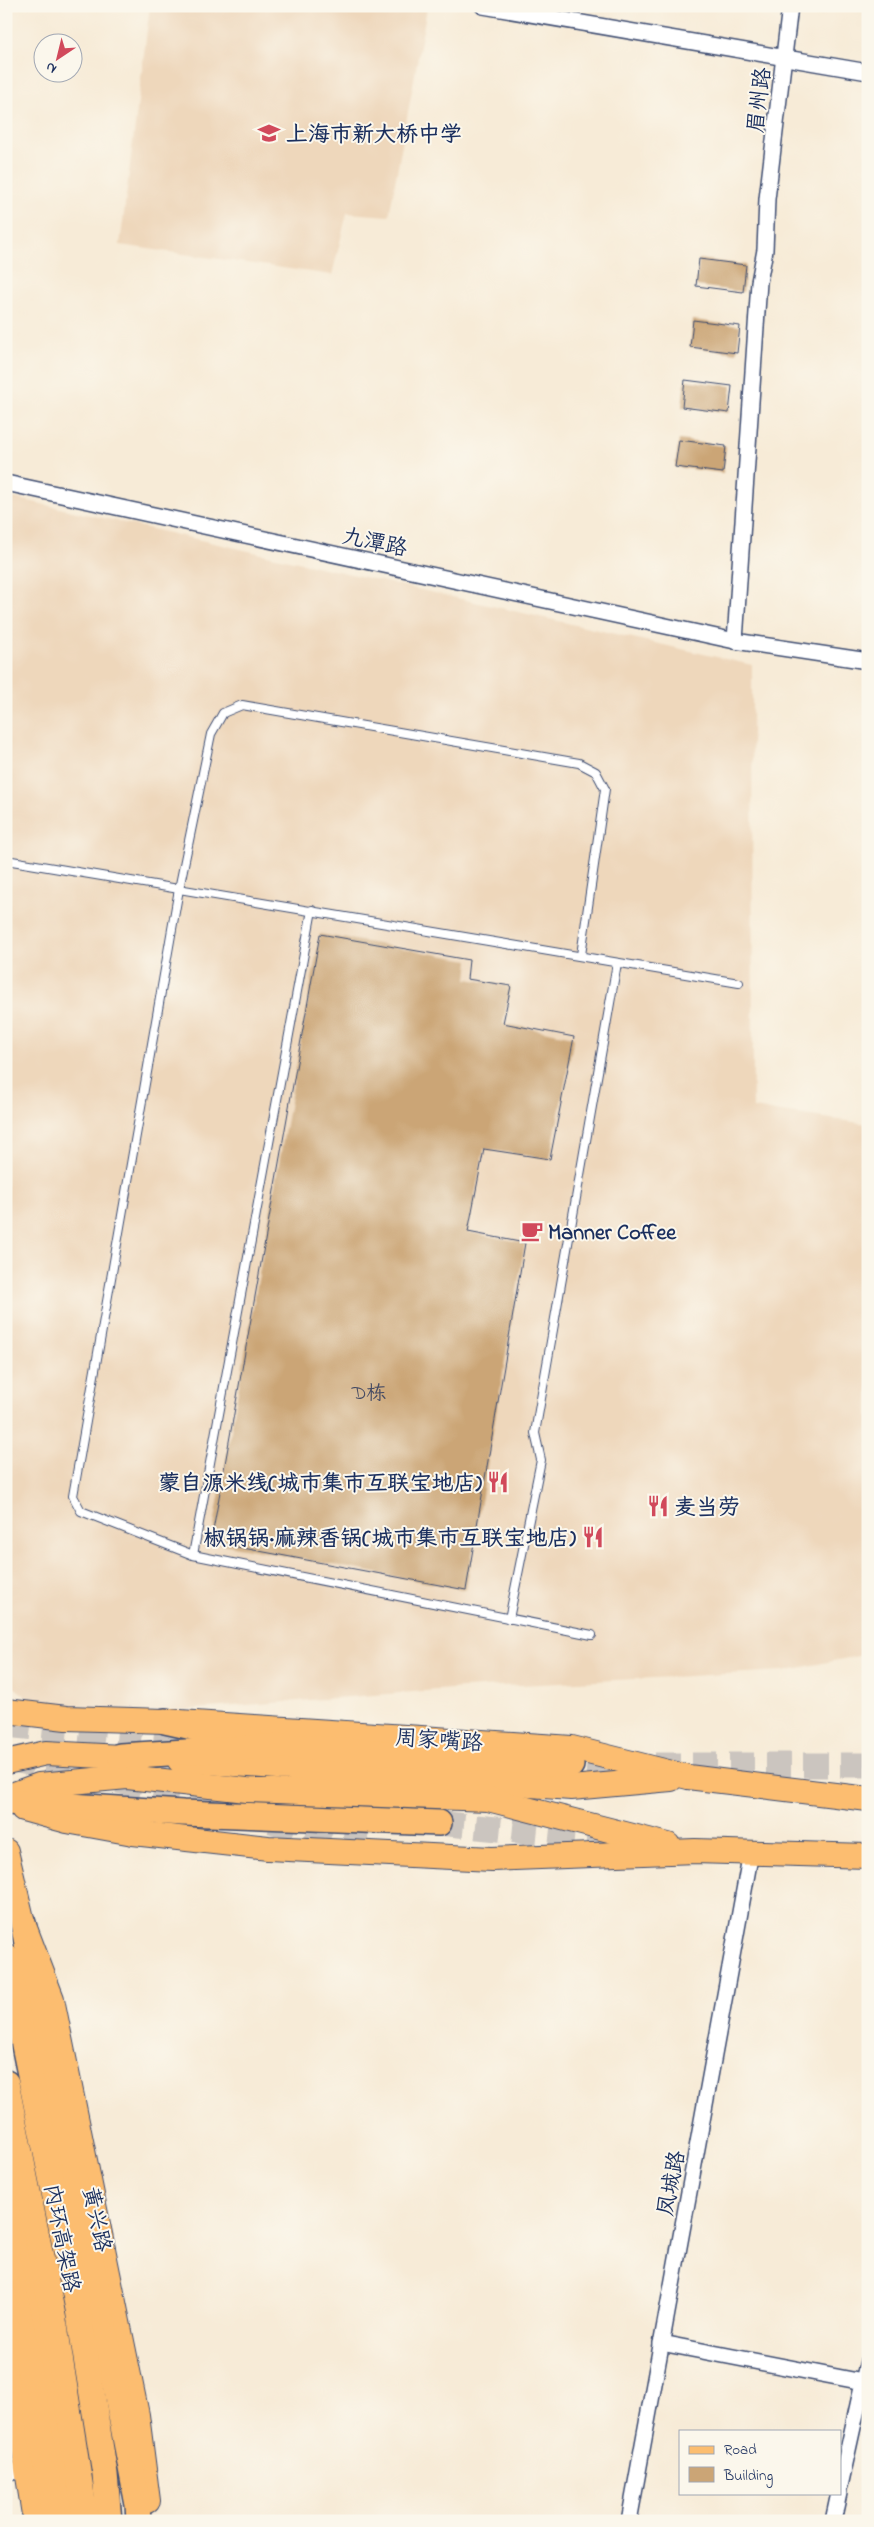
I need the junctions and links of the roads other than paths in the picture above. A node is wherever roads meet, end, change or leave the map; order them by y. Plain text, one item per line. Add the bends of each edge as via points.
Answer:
1 (483, 6) edge
2 (790, 6) edge
3 (784, 58) junction
4 (868, 72) edge
5 (6, 484) edge
6 (735, 641) junction
7 (868, 661) edge
8 (6, 860) edge
9 (179, 889) junction
10 (312, 910) junction
11 (581, 956) junction
12 (617, 963) junction
13 (740, 984) dead end
14 (193, 1555) junction
15 (510, 1619) junction
16 (592, 1635) dead end
17 (6, 1711) edge
18 (165, 1721) junction
19 (281, 1746) junction
20 (120, 1756) junction
21 (6, 1762) edge
22 (571, 1765) tunnel mouth
23 (688, 1777) junction
24 (6, 1797) edge
25 (868, 1799) edge
26 (6, 1803) edge
27 (439, 1823) tunnel mouth
28 (6, 1851) edge
29 (695, 1852) junction
30 (752, 1852) junction
31 (868, 1856) edge
32 (23, 1922) junction
33 (6, 1957) edge
34 (6, 2083) edge
35 (6, 2187) edge
36 (6, 2252) edge
37 (6, 2336) edge
38 (661, 2343) junction
39 (868, 2361) edge
40 (863, 2382) junction
41 (18, 2472) edge
42 (842, 2477) edge
43 (839, 2494) edge
44 (35, 2521) edge
45 (55, 2521) edge
46 (69, 2521) edge
47 (86, 2521) edge
48 (109, 2521) edge
49 (120, 2521) edge
50 (139, 2521) edge
51 (149, 2521) edge
52 (629, 2521) edge
53 (833, 2521) edge

1 - 3 street
2 - 3 street, 眉州路
3 - 4 street
3 - 6 street, 眉州路 via 759,282
5 - 6 street, 九潭路
6 - 7 street, 九潭路
8 - 9 lane
9 - 10 lane
9 - 11 lane via 211,734 223,712 242,705 579,763 596,772 605,789
9 - 14 lane via 72,1496 82,1511
10 - 11 lane
10 - 14 lane
11 - 12 lane
12 - 13 lane
12 - 15 lane via 535,1433 541,1460
14 - 15 lane
15 - 16 lane
17 - 18 main road, 周家嘴路 via 66,1718
18 - 19 highway
18 - 23 main road, 周家嘴路 via 572,1748
19 - 20 highway
19 - 22 highway
20 - 21 main road via 46,1753
20 - 23 main road via 571,1788
23 - 25 main road, 周家嘴路
24 - 29 main road via 39,1785 127,1777 247,1790 488,1799
26 - 27 highway
26 - 29 main road via 67,1821 133,1833 268,1848 492,1859
28 - 32 main road, 黄兴路
29 - 30 main road
30 - 31 main road
30 - 38 street, 凤城路
32 - 49 main road, 黄兴路 via 26,2002 86,2298 116,2473
32 - 50 highway via 99,2300
32 - 51 main road, 黄兴路 via 54,2009 137,2415
33 - 48 highway, 内环高架路 via 78,2309 105,2474
34 - 47 highway, 内环高架路 via 55,2326
35 - 46 main road via 40,2338
36 - 45 highway
37 - 41 main road
38 - 40 street
38 - 52 street, 凤城路
39 - 40 street
40 - 42 street
41 - 44 main road
43 - 53 street

